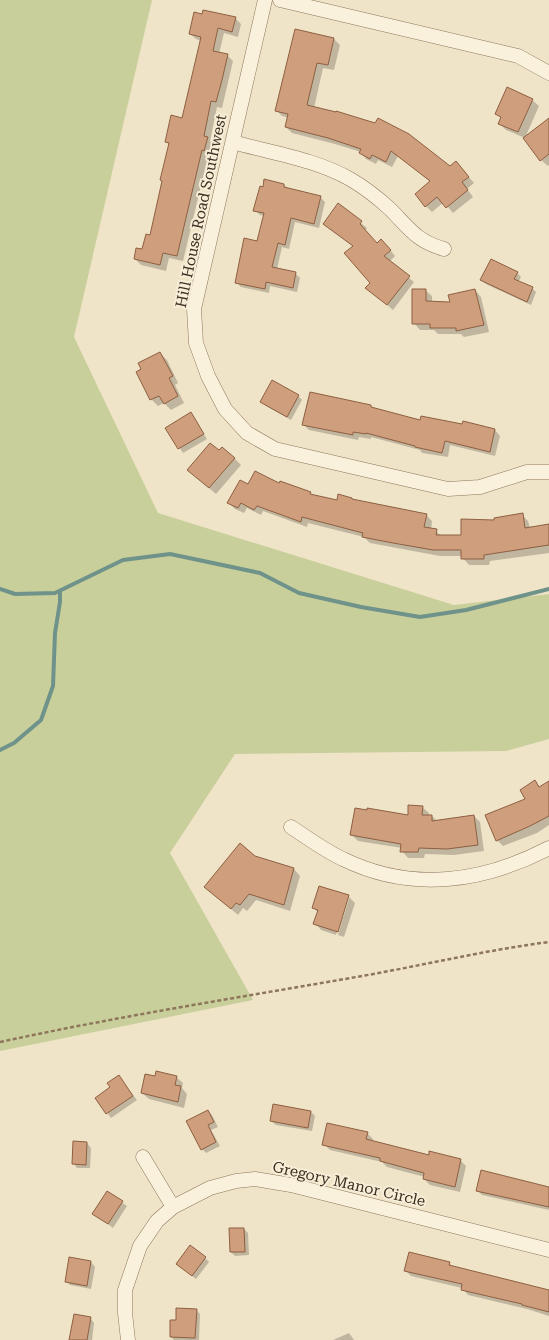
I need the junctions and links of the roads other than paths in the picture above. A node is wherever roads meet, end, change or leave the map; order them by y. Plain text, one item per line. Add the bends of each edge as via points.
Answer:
1 (265, 0) edge
2 (280, 0) edge
3 (549, 74) edge
4 (232, 142) junction
5 (444, 249) dead end
6 (549, 472) edge
7 (291, 827) dead end
8 (549, 848) edge
9 (144, 1157) dead end
10 (173, 1207) junction
11 (549, 1250) edge
12 (128, 1340) edge

1 - 4 street, Hill House Road Southwest
2 - 3 street via 518,56
4 - 5 street via 324,166 350,179 375,196 408,229 430,245
4 - 6 street, Hill House Road Southwest via 194,309 196,343 208,376 225,409 247,434 275,449 448,489 480,487 526,472
7 - 8 street via 343,859 372,871 411,879 469,877 506,868
9 - 10 street
10 - 11 street, Gregory Manor Circle via 210,1188 255,1179 291,1185
10 - 12 street, Gregory Manor Circle via 157,1220 140,1246 125,1290

